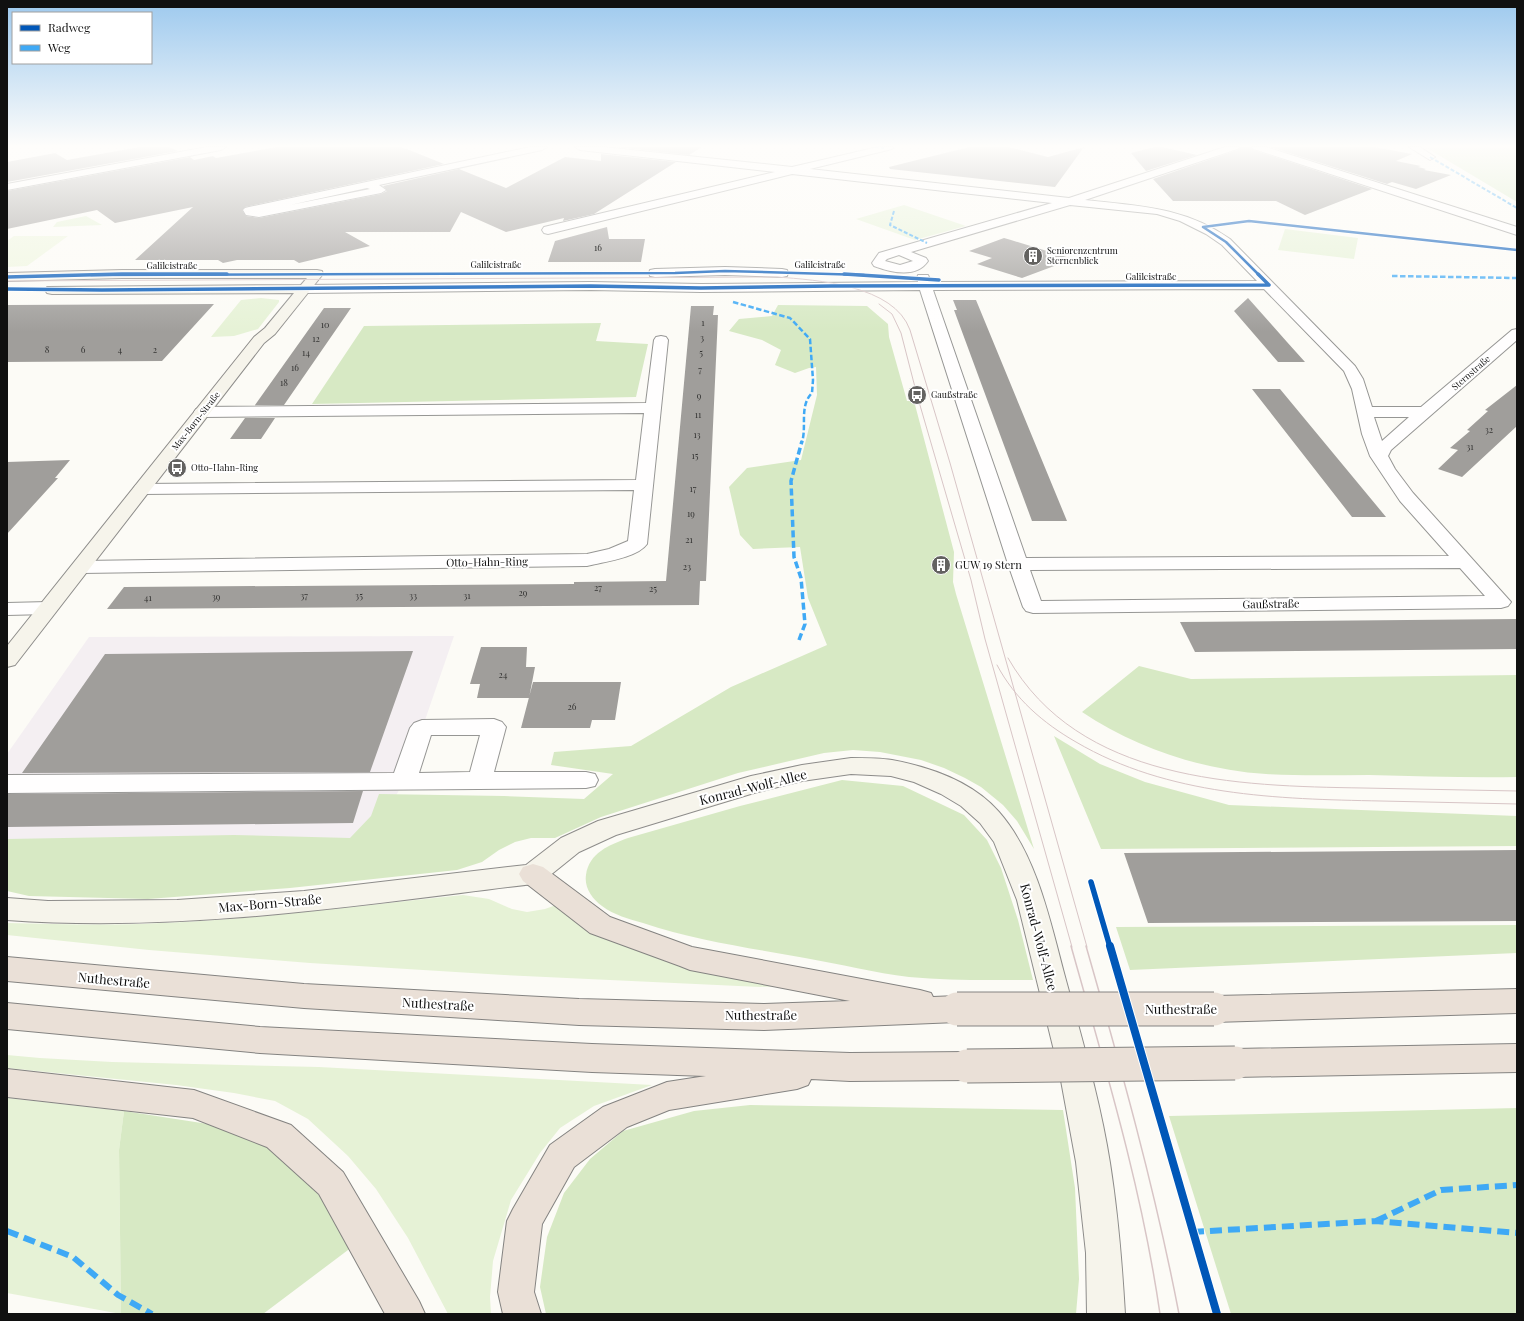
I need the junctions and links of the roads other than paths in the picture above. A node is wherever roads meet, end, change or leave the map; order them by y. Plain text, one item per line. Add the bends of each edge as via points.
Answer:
1 (254, 209) edge
2 (287, 209) edge
3 (638, 209) edge
4 (1044, 209) edge
5 (1144, 209) edge
6 (1448, 209) edge
7 (548, 230) dead end
8 (1517, 231) edge
9 (900, 251) dead end
10 (317, 274) junction
11 (7, 277) edge
12 (924, 282) junction
13 (1269, 285) junction
14 (7, 289) edge
15 (304, 289) junction
16 (1517, 333) edge
17 (661, 340) dead end
18 (653, 408) junction
19 (1364, 410) junction
20 (202, 412) junction
21 (1425, 412) junction
22 (1379, 456) junction
23 (644, 485) junction
24 (142, 490) junction
25 (1465, 562) junction
26 (1018, 564) junction
27 (82, 567) junction
28 (7, 608) edge
29 (48, 608) junction
30 (7, 660) edge
31 (404, 780) junction
32 (480, 780) junction
33 (586, 780) dead end
34 (7, 784) edge
35 (532, 874) junction
36 (7, 909) edge
37 (7, 969) edge
38 (1517, 1001) edge
39 (956, 1008) junction
40 (7, 1016) edge
41 (1517, 1058) edge
42 (850, 1067) junction
43 (7, 1083) edge
44 (406, 1314) edge
45 (522, 1314) edge
46 (1106, 1314) edge

1 - 2 street via 249,210 250,213 260,214
3 - 7 street
4 - 9 street
5 - 13 street, Gaußstraße via 1186,218 1203,227 1226,242
6 - 8 street
10 - 11 street, Galileistraße
10 - 12 street, Galileistraße via 731,271 852,274
10 - 15 street, Max-Born-Straße
12 - 13 street, Galileistraße via 985,286
12 - 15 street, Galileistraße via 707,288 583,286
12 - 26 street, Gaußstraße
13 - 19 street, Gaußstraße via 1350,369 1356,378
14 - 15 street, Galileistraße
15 - 20 street, Max-Born-Straße via 270,331 259,340
16 - 21 street, Sternstraße
17 - 18 street, Otto-Hahn-Ring
18 - 20 street
18 - 23 street, Otto-Hahn-Ring
19 - 21 street
19 - 22 street, Gaußstraße via 1371,438
20 - 24 street, Max-Born-Straße
21 - 22 street, Sternstraße via 1385,447
22 - 25 street, Gaußstraße via 1399,487
23 - 24 street
23 - 27 street, Otto-Hahn-Ring via 637,544 615,554 587,560
24 - 27 street, Max-Born-Straße
25 - 26 street
25 - 26 street, Gaußstraße via 1500,602 1033,607
27 - 29 street, Max-Born-Straße
28 - 29 street
29 - 30 street, Max-Born-Straße
31 - 32 street
31 - 32 street via 422,728 494,727
31 - 34 street
32 - 33 street
35 - 36 street, Max-Born-Straße via 304,901 176,911 48,912
35 - 39 highway via 600,925 690,958
35 - 46 street, Konrad-Wolf-Allee via 570,845 607,828 751,785 802,773 850,766 891,768 922,776 970,800 989,817 1006,838 1031,900 1076,1075 1093,1162 1104,1253
37 - 39 highway, Nuthestraße via 304,996 579,1012 764,1017
38 - 39 highway, Nuthestraße, bridge via 1214,1009
40 - 42 highway via 260,1040 592,1058
41 - 42 highway, bridge
42 - 45 highway via 667,1096 615,1117 562,1156 525,1221 516,1292
43 - 44 highway via 194,1104 279,1136 330,1183

